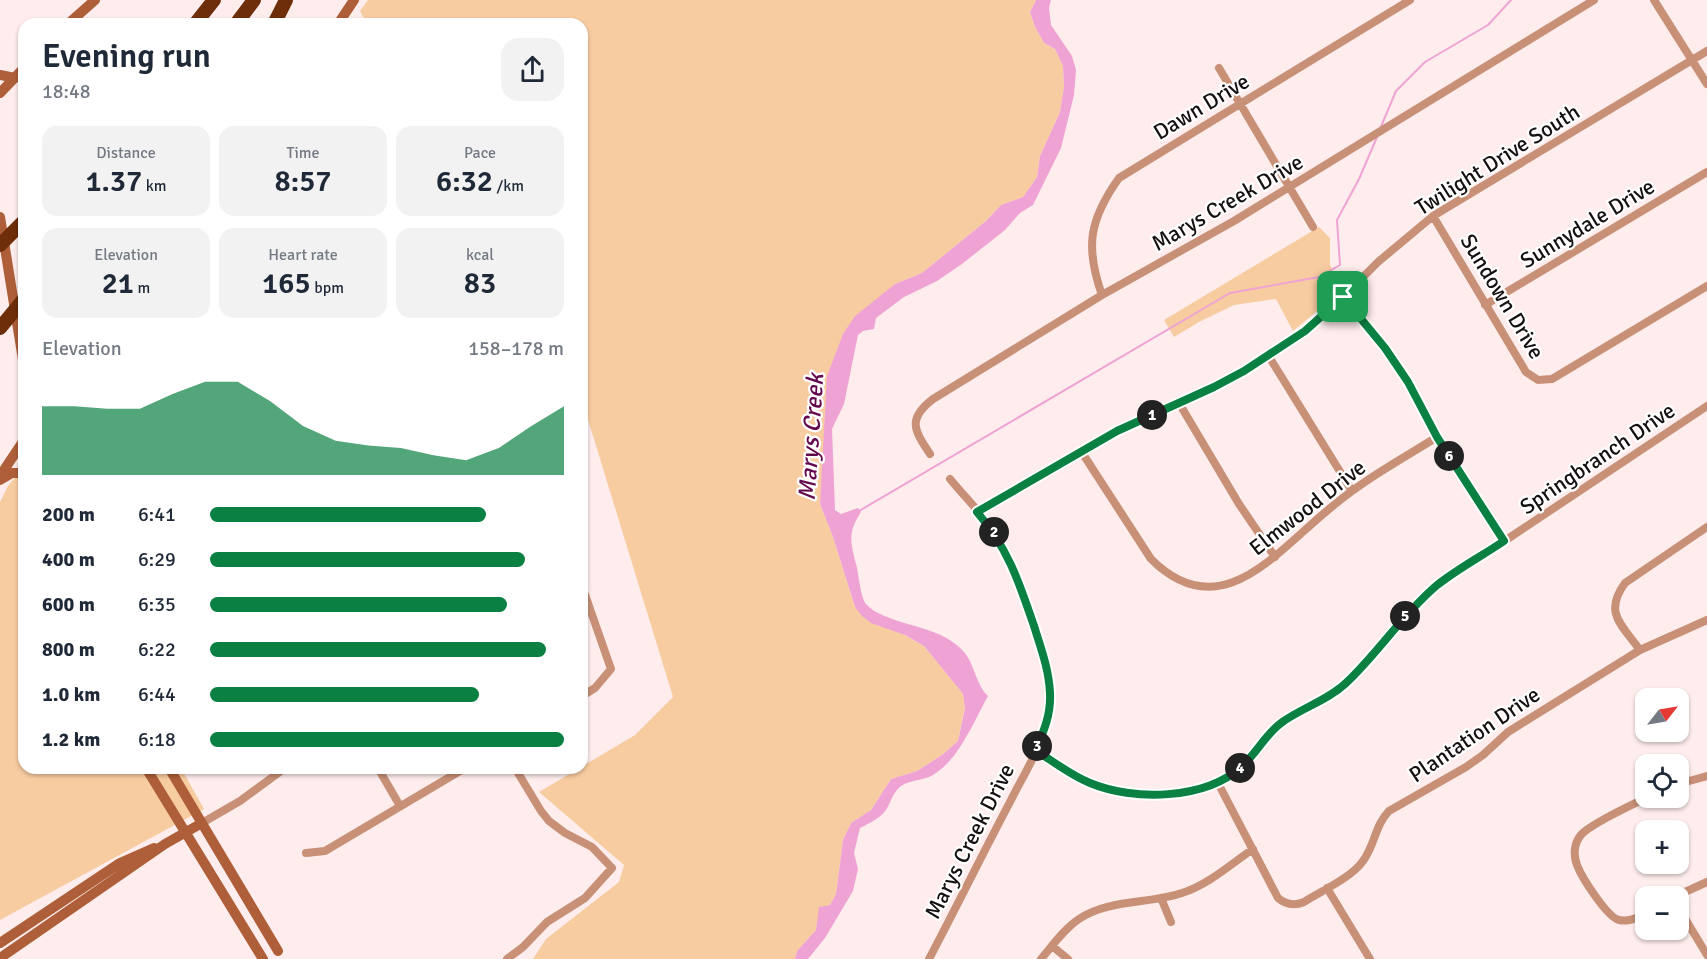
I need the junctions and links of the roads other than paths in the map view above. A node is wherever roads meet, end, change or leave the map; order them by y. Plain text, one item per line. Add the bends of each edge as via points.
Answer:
1 (95, 0) edge
2 (214, 0) edge
3 (254, 0) edge
4 (286, 0) edge
5 (354, 0) edge
6 (1410, 0) edge
7 (1594, 0) edge
8 (1654, 0) edge
9 (75, 18) edge
10 (200, 18) edge
11 (240, 18) edge
12 (277, 18) edge
13 (342, 18) edge
14 (1707, 51) edge
15 (1692, 60) junction
16 (1220, 68) dead end
17 (0, 75) edge
18 (18, 75) edge
19 (15, 78) junction
20 (1707, 84) edge
21 (0, 93) edge
22 (1240, 104) junction
23 (1707, 172) edge
24 (1289, 186) junction
25 (1433, 216) junction
26 (0, 217) edge
27 (18, 227) edge
28 (1313, 227) dead end
29 (0, 245) edge
30 (1707, 286) edge
31 (1101, 295) junction
32 (1343, 297) junction
33 (1485, 305) junction
34 (18, 306) edge
35 (18, 326) edge
36 (0, 328) edge
37 (1268, 355) junction
38 (1179, 403) junction
39 (1707, 406) edge
40 (1437, 437) junction
41 (18, 449) edge
42 (1082, 451) junction
43 (930, 454) dead end
44 (18, 472) edge
45 (0, 476) edge
46 (950, 479) dead end
47 (0, 480) edge
48 (1352, 490) junction
49 (977, 512) junction
50 (1707, 527) edge
51 (1504, 541) junction
52 (1275, 557) junction
53 (588, 602) edge
54 (1707, 620) edge
55 (1640, 650) junction
56 (588, 692) edge
57 (1035, 750) junction
58 (150, 774) edge
59 (173, 774) edge
60 (277, 774) edge
61 (381, 774) edge
62 (455, 774) edge
63 (519, 774) edge
64 (1707, 776) edge
65 (1689, 781) edge
66 (1218, 783) junction
67 (1635, 804) edge
68 (400, 806) junction
69 (202, 823) junction
70 (186, 832) junction
71 (165, 844) junction
72 (1253, 849) junction
73 (306, 853) dead end
74 (1707, 882) edge
75 (1327, 888) junction
76 (1689, 890) edge
77 (1161, 898) junction
78 (1635, 919) edge
79 (1171, 922) dead end
80 (1689, 925) edge
81 (0, 943) edge
82 (1052, 946) junction
83 (280, 955) edge
84 (1707, 955) edge
85 (0, 958) edge
86 (263, 959) edge
87 (507, 959) edge
88 (929, 959) edge
89 (1041, 959) edge
90 (1068, 959) edge
91 (1370, 959) edge

1 - 9 street
2 - 10 highway
3 - 11 highway
4 - 12 highway
5 - 13 street
6 - 22 street, Dawn Drive
7 - 24 street, Marys Creek Drive
8 - 15 street
14 - 15 street, Twilight Drive South
15 - 20 street
15 - 25 street, Twilight Drive South
16 - 22 street
17 - 19 street
18 - 19 street
19 - 21 street
22 - 24 street
22 - 31 street, Dawn Drive via 1127,171 1110,190 1091,242 1090,256
23 - 33 street, Sunnydale Drive
24 - 28 street
24 - 31 street, Marys Creek Drive
25 - 32 street, Twilight Drive South
25 - 33 street, Sundown Drive
26 - 35 street
27 - 29 highway
30 - 33 street, Sundown Drive via 1545,380 1526,372
31 - 43 street, Marys Creek Drive via 919,410 917,431
32 - 37 street, Twilight Drive South via 1305,331
32 - 40 street via 1408,382
34 - 36 highway
37 - 38 street, Twilight Drive South
37 - 48 street
38 - 42 street, Twilight Drive South
38 - 52 street
39 - 51 street, Springbranch Drive
40 - 48 street, Elmwood Drive
40 - 51 street
41 - 45 street
42 - 49 street, Twilight Drive South
42 - 52 street, Elmwood Drive via 1151,559 1171,577 1190,584 1220,586 1233,583
44 - 47 street
46 - 49 street, Marys Creek Drive
48 - 52 street, Elmwood Drive
49 - 57 street, Marys Creek Drive via 994,531 1013,568 1046,665 1050,710
50 - 55 street via 1625,583 1616,596 1616,617
51 - 66 street, Springbranch Drive via 1437,586 1346,683 1282,722 1241,767
53 - 56 street via 611,669
54 - 55 street, Plantation Drive
55 - 75 street, Plantation Drive via 1508,732 1466,767 1389,811 1381,819 1363,862
57 - 66 street, Springbranch Drive via 1090,784 1115,791 1171,794
57 - 88 street, Marys Creek Drive
58 - 70 street
59 - 69 street
60 - 69 street
61 - 68 street
62 - 68 street
63 - 87 street via 549,821 592,847 612,868 585,898 547,922
64 - 65 street
66 - 72 street
67 - 78 street via 1581,834 1574,849 1577,866 1608,914 1617,919
68 - 73 street via 325,851
69 - 70 street
69 - 83 street
70 - 71 street
70 - 86 street
71 - 81 street via 120,863
71 - 85 street
72 - 75 street, Plantation Drive via 1278,898 1289,904 1304,902
72 - 77 street via 1197,886
74 - 76 street
75 - 91 street
77 - 79 street
77 - 82 street via 1089,913
80 - 84 street
82 - 89 street
82 - 90 street

